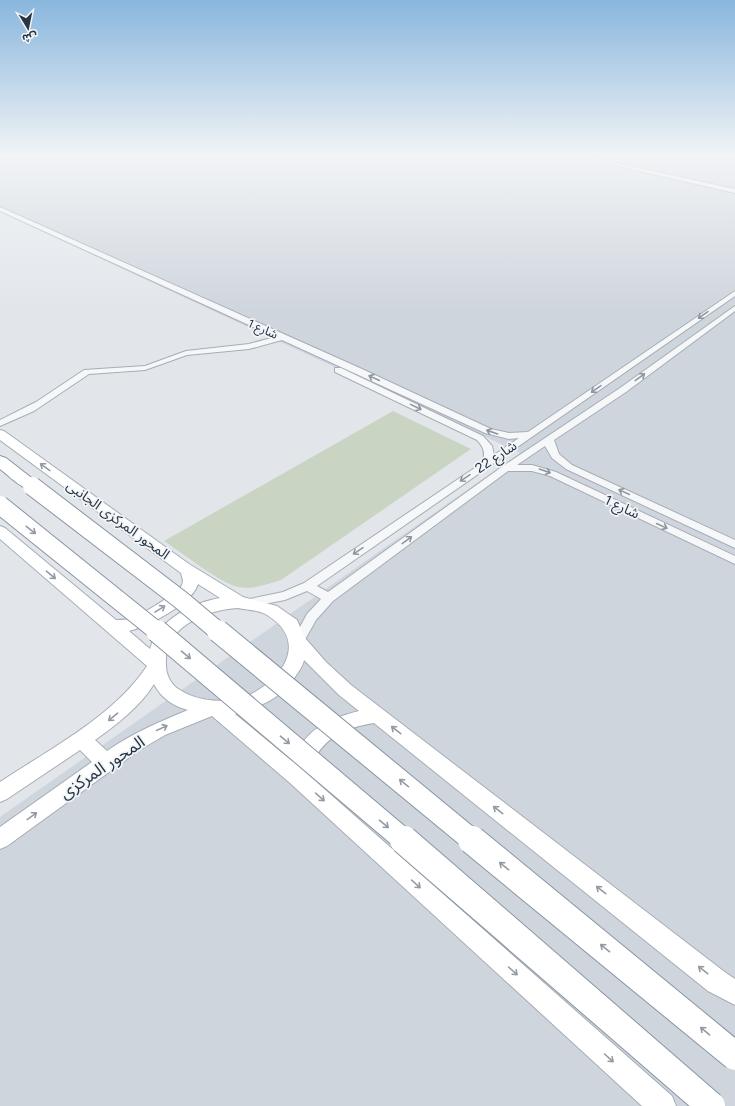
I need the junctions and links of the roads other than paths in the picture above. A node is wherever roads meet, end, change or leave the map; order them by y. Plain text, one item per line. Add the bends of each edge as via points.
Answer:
1 (0, 208) edge
2 (0, 214) edge
3 (33, 223) junction
4 (24, 225) junction
5 (735, 293) edge
6 (735, 308) edge
7 (282, 338) junction
8 (273, 342) junction
9 (657, 347) junction
10 (674, 353) junction
11 (0, 423) edge
12 (0, 434) edge
13 (530, 435) junction
14 (549, 440) junction
15 (0, 461) edge
16 (487, 463) junction
17 (506, 468) junction
18 (0, 505) edge
19 (0, 531) edge
20 (715, 535) junction
21 (735, 544) edge
22 (703, 545) junction
23 (735, 560) edge
24 (187, 570) junction
25 (308, 586) junction
26 (329, 598) junction
27 (244, 603) junction
28 (111, 626) junction
29 (298, 642) junction
30 (155, 665) junction
31 (214, 708) junction
32 (376, 715) junction
33 (81, 739) junction
34 (106, 762) junction
35 (297, 777) junction
36 (0, 793) edge
37 (0, 839) edge
38 (735, 993) edge
39 (735, 1056) edge
40 (662, 1106) edge
41 (711, 1106) edge

1 - 3 street, شارع 1
2 - 4 street, شارع 1
3 - 4 street
3 - 7 street, شارع 1
4 - 8 street, شارع 1
5 -> 9 street, شارع 22
6 - 10 street, شارع 22
7 - 8 street
13 -> 7 street, شارع 1 via 509,436 488,431
8 - 11 street via 230,350 190,352 145,368 87,372 20,415
8 -> 16 street, شارع 1 via 350,375 476,436 488,448 490,456
9 - 10 street
9 -> 13 street, شارع 22
14 -> 10 street, شارع 22
24 -> 12 main road, المحور المركزى الجانبى
13 - 16 street, شارع 22
14 - 17 street, شارع 22
20 -> 14 street, شارع 1 via 562,463 554,454
39 -> 15 highway, bridge via 181,600
16 -> 25 street, شارع 22
17 -> 22 street, شارع 1 via 532,468 553,474
26 -> 17 street, شارع 22
18 -> 41 highway, bridge via 125,604 415,849
19 -> 28 main road
20 - 21 street, شارع 1
20 - 22 street
22 - 23 street, شارع 1
24 - 27 main road, المحور المركزى الجانبى
28 -> 24 main road via 139,622 186,593 191,578
25 - 26 street
25 - 27 street, شارع 22 via 281,597
26 - 29 street, شارع 22 via 311,618
27 - 29 main road via 269,608 285,618 295,632
27 - 30 main road via 226,603 202,608 181,620 165,635 158,649
28 - 30 main road
29 - 31 main road via 299,650 294,667 289,676 273,691 252,702 228,708
29 - 32 main road via 345,690
30 - 31 main road via 162,684 177,698 200,707
30 -> 33 main road via 150,677 132,699 109,720
34 -> 31 main road, المحور المركزى via 158,730
31 - 35 main road
32 - 35 main road via 357,717 340,723 324,733 311,745 302,760
38 -> 32 main road
33 - 34 main road
33 - 36 main road
37 -> 34 main road, المحور المركزى
35 -> 40 main road

